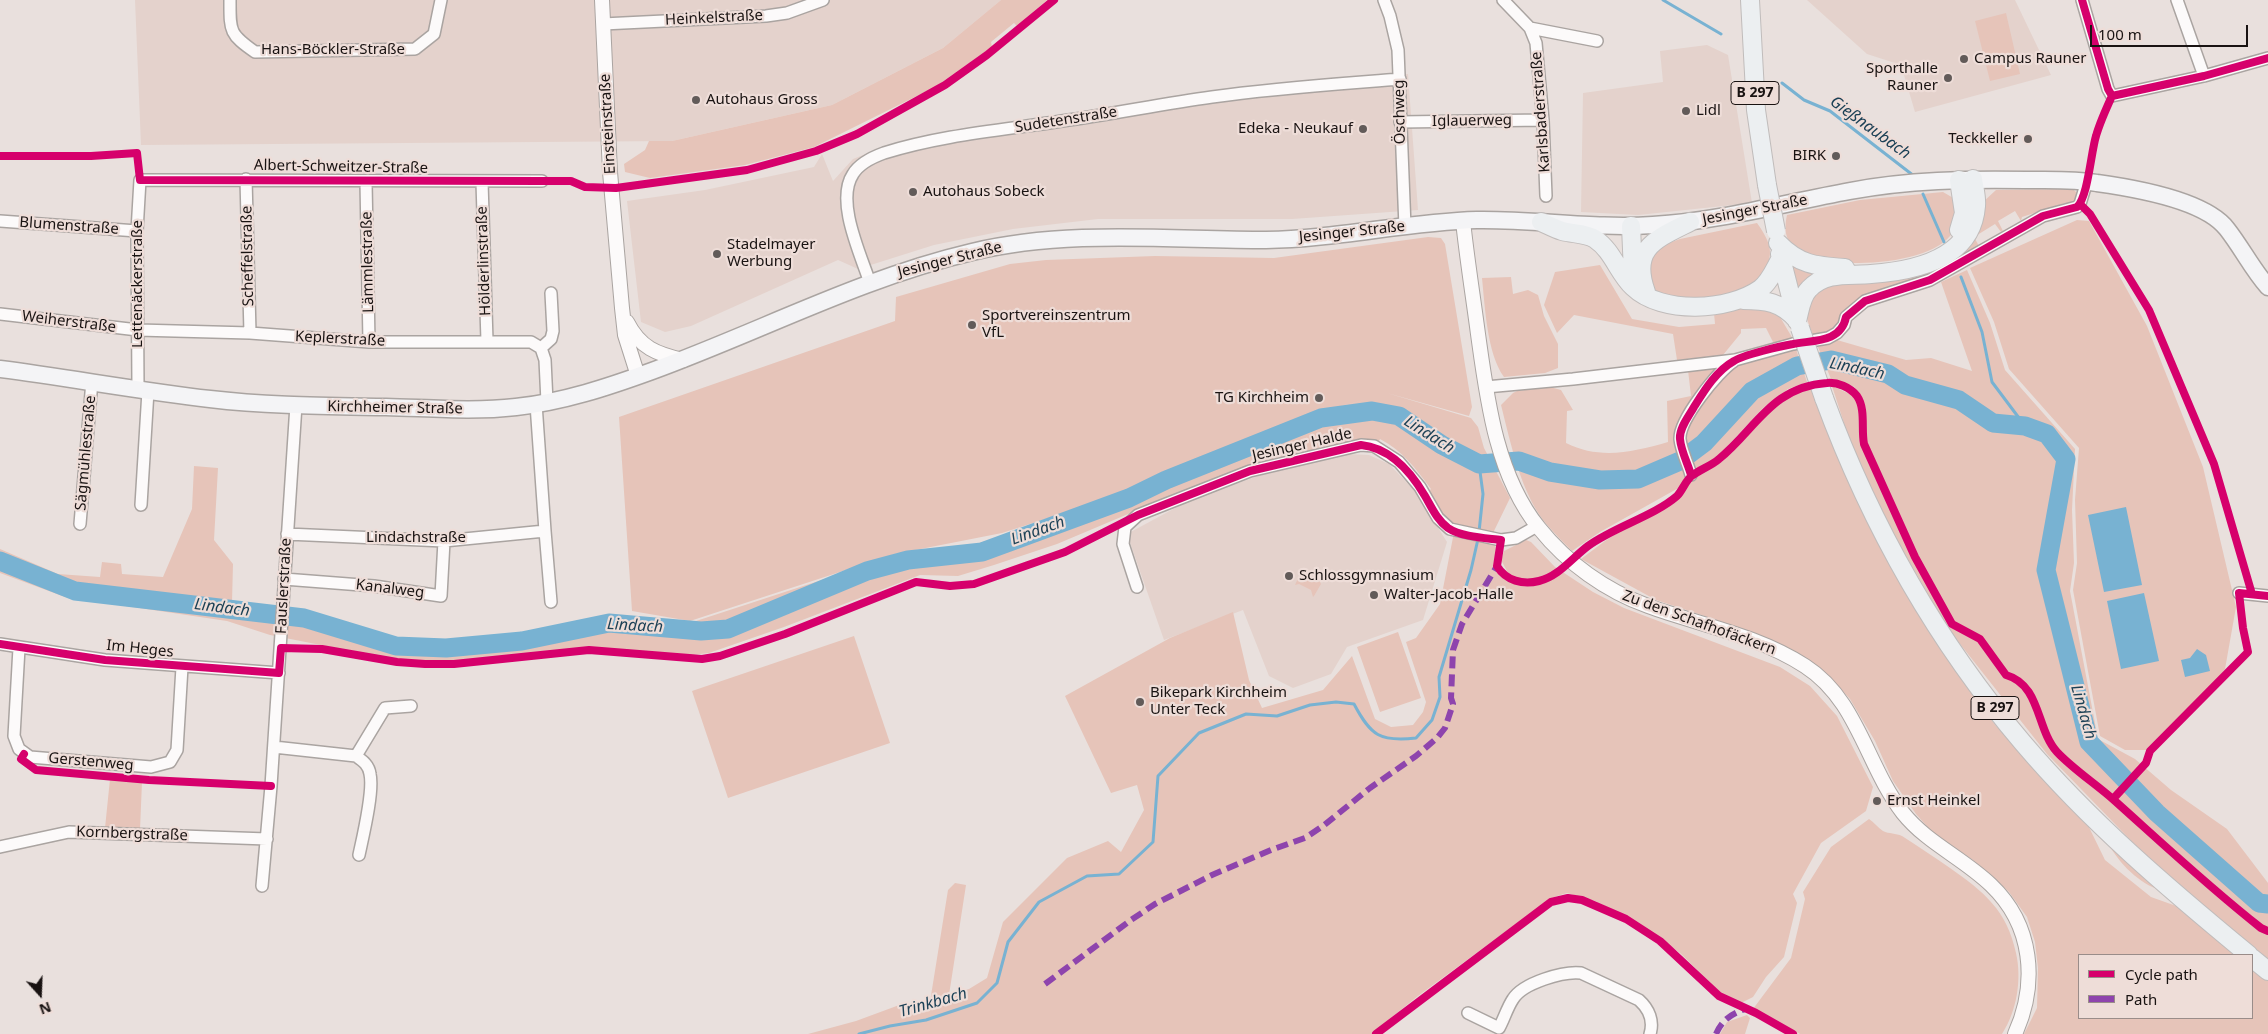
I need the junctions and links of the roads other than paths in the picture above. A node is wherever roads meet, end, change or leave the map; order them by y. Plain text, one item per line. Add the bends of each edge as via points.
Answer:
1 (230, 0) edge
2 (441, 0) edge
3 (602, 0) edge
4 (823, 0) edge
5 (1384, 0) edge
6 (1503, 0) edge
7 (1750, 0) edge
8 (2082, 0) edge
9 (2177, 0) edge
10 (603, 24) junction
11 (1530, 28) junction
12 (1597, 41) dead end
13 (2268, 58) edge
14 (2204, 76) junction
15 (1400, 79) junction
16 (1543, 120) junction
17 (1400, 122) junction
18 (246, 179) junction
19 (1966, 179) junction
20 (140, 180) joint
21 (542, 181) dead end
22 (2086, 181) junction
23 (366, 182) junction
24 (482, 182) junction
25 (1546, 196) dead end
26 (1463, 221) junction
27 (0, 222) edge
28 (1541, 222) junction
29 (1690, 222) junction
30 (1627, 226) junction
31 (1405, 227) junction
32 (137, 230) junction
33 (1778, 244) junction
34 (870, 283) junction
35 (2268, 287) edge
36 (1643, 292) junction
37 (551, 293) dead end
38 (1740, 300) junction
39 (622, 308) junction
40 (0, 314) edge
41 (1799, 325) junction
42 (138, 330) junction
43 (250, 333) junction
44 (487, 341) junction
45 (370, 342) junction
46 (541, 348) junction
47 (683, 360) junction
48 (1735, 360) junction
49 (0, 369) edge
50 (638, 376) junction
51 (92, 381) junction
52 (1486, 387) junction
53 (143, 390) junction
54 (541, 403) junction
55 (296, 405) junction
56 (1690, 472) dead end
57 (141, 505) dead end
58 (80, 524) dead end
59 (1537, 526) junction
60 (545, 531) junction
61 (287, 534) junction
62 (444, 541) junction
63 (284, 579) junction
64 (1137, 587) dead end
65 (2239, 593) dead end
66 (2268, 596) edge
67 (551, 602) dead end
68 (0, 644) edge
69 (20, 648) junction
70 (182, 667) junction
71 (279, 673) junction
72 (411, 706) dead end
73 (274, 747) junction
74 (356, 756) junction
75 (266, 839) junction
76 (0, 847) edge
77 (359, 855) dead end
78 (262, 886) dead end
79 (2247, 954) edge
80 (2253, 959) edge
81 (2268, 972) edge
82 (1468, 1013) dead end
83 (1650, 1034) edge
84 (2015, 1034) edge

1 - 2 street, Hans-Böckler-Straße via 230,24 237,40 255,52 415,50 434,34
3 - 10 street, Einsteinstraße
4 - 10 street, Heinkelstraße via 766,16
5 - 15 street, Öschweg via 1398,50
6 - 11 street, Karlsbaderstraße
7 - 33 main road, B 297, bridge via 1756,110
8 - 14 street via 2112,96
9 - 14 street
10 - 39 street, Einsteinstraße via 610,172
11 - 12 street, Karlsbaderstraße
11 - 16 street, Karlsbaderstraße via 1536,44
13 - 14 street
15 - 17 street, Öschweg
15 - 34 street, Sudetenstraße via 1212,97 1006,129 883,154 866,162 853,174 846,200
16 - 17 street, Iglauerweg
16 - 25 street, Karlsbaderstraße
17 - 31 street, Öschweg
18 - 20 street, Albert-Schweitzer-Straße
18 - 23 street, Albert-Schweitzer-Straße
18 - 43 street, Scheffelstraße
19 - 22 main road, Jesinger Straße
19 - 29 main road, Jesinger Straße via 1857,190
19 - 33 main road via 1962,226 1948,246 1924,258 1867,268 1827,266 1798,259
19 - 41 main road via 1976,200 1974,216 1966,236 1952,251 1934,261 1907,269 1834,275 1822,279 1804,295
20 - 32 street, Lettenäckerstraße
21 - 24 street, Albert-Schweitzer-Straße
22 - 35 main road, Jesinger Straße via 2178,200 2214,216 2225,225
22 - 48 street via 2077,207 2023,225 1930,280 1865,300 1846,317 1837,333 1818,341 1793,344
23 - 24 street, Albert-Schweitzer-Straße
23 - 45 street, Lämmlestraße
24 - 44 street, Hölderlinstraße
26 - 28 main road, Jesinger Straße
26 - 31 main road, Jesinger Straße
26 - 52 street, Zu den Schafhofäckern
27 - 32 street, Blumenstraße
28 - 30 main road, Jesinger Straße
28 - 36 main road via 1561,231 1593,238 1605,247
29 - 30 main road, Jesinger Straße
29 - 36 main road via 1664,235 1644,254 1640,273
30 - 36 main road via 1623,259 1626,273
31 - 34 main road, Jesinger Straße via 1341,236 1275,240 1036,242 977,251
32 - 42 street, Lettenäckerstraße
33 - 38 main road via 1766,283
33 - 41 main road, B 297
34 - 47 main road, Jesinger Straße
36 - 38 main road via 1670,304 1715,305
37 - 46 street via 553,331 551,340
38 - 41 main road via 1775,303 1788,311
39 - 47 street, Einsteinstraße via 634,337 659,354
39 - 50 street, Einsteinstraße via 625,335
40 - 42 street, Weiherstraße
41 - 79 main road, B 297, bridge via 1846,454 1887,539 1932,619 1979,688 2023,743 2096,820
42 - 43 street, Keplerstraße
42 - 53 street, Lettenäckerstraße
43 - 45 street, Keplerstraße
44 - 45 street, Keplerstraße
44 - 46 street, Keplerstraße via 531,342
46 - 54 street via 545,360
47 - 50 main road, Jesinger Straße
48 - 52 street
48 - 56 street via 1722,368 1684,424 1680,438
49 - 51 main road, Kirchheimer Straße
50 - 54 main road, Kirchheimer Straße
51 - 53 main road, Kirchheimer Straße
51 - 58 street, Sägmühlestraße
52 - 59 street, Zu den Schafhofäckern via 1498,443 1515,489
53 - 55 main road, Kirchheimer Straße via 215,400
53 - 57 street
54 - 55 main road, Kirchheimer Straße via 476,410
54 - 60 street
55 - 61 street, Fauslerstraße
59 - 64 street, Jesinger Halde via 1516,538 1501,540 1450,529 1438,518 1411,476 1386,452 1374,446 1348,446 1250,471 1138,515 1125,527 1123,544
59 - 84 street, Zu den Schafhofäckern via 1565,556 1620,594 1646,606 1771,648 1806,666 1834,692 1849,712 1902,811 1932,841 1990,884 2020,925 2030,962 2026,1007
60 - 62 street, Lindachstraße
60 - 67 street
61 - 62 street, Lindachstraße
61 - 63 street, Fauslerstraße
62 - 63 street, Kanalweg via 441,596 374,586
63 - 71 street, Fauslerstraße
65 - 66 street
68 - 69 street, Im Heges
69 - 70 street, Im Heges
69 - 70 street, Gerstenweg via 14,736 19,749 30,757 151,767 170,762 177,750
70 - 71 street, Im Heges
71 - 73 street, Fauslerstraße
72 - 74 street via 385,708
73 - 74 street
73 - 75 street, Fauslerstraße
74 - 77 street via 365,762 370,774 369,802
75 - 76 street, Kornbergstraße via 69,832
75 - 78 street, Fauslerstraße
80 - 81 main road
82 - 83 street via 1499,1028 1513,997 1550,977 1573,972 1639,1000 1650,1015

